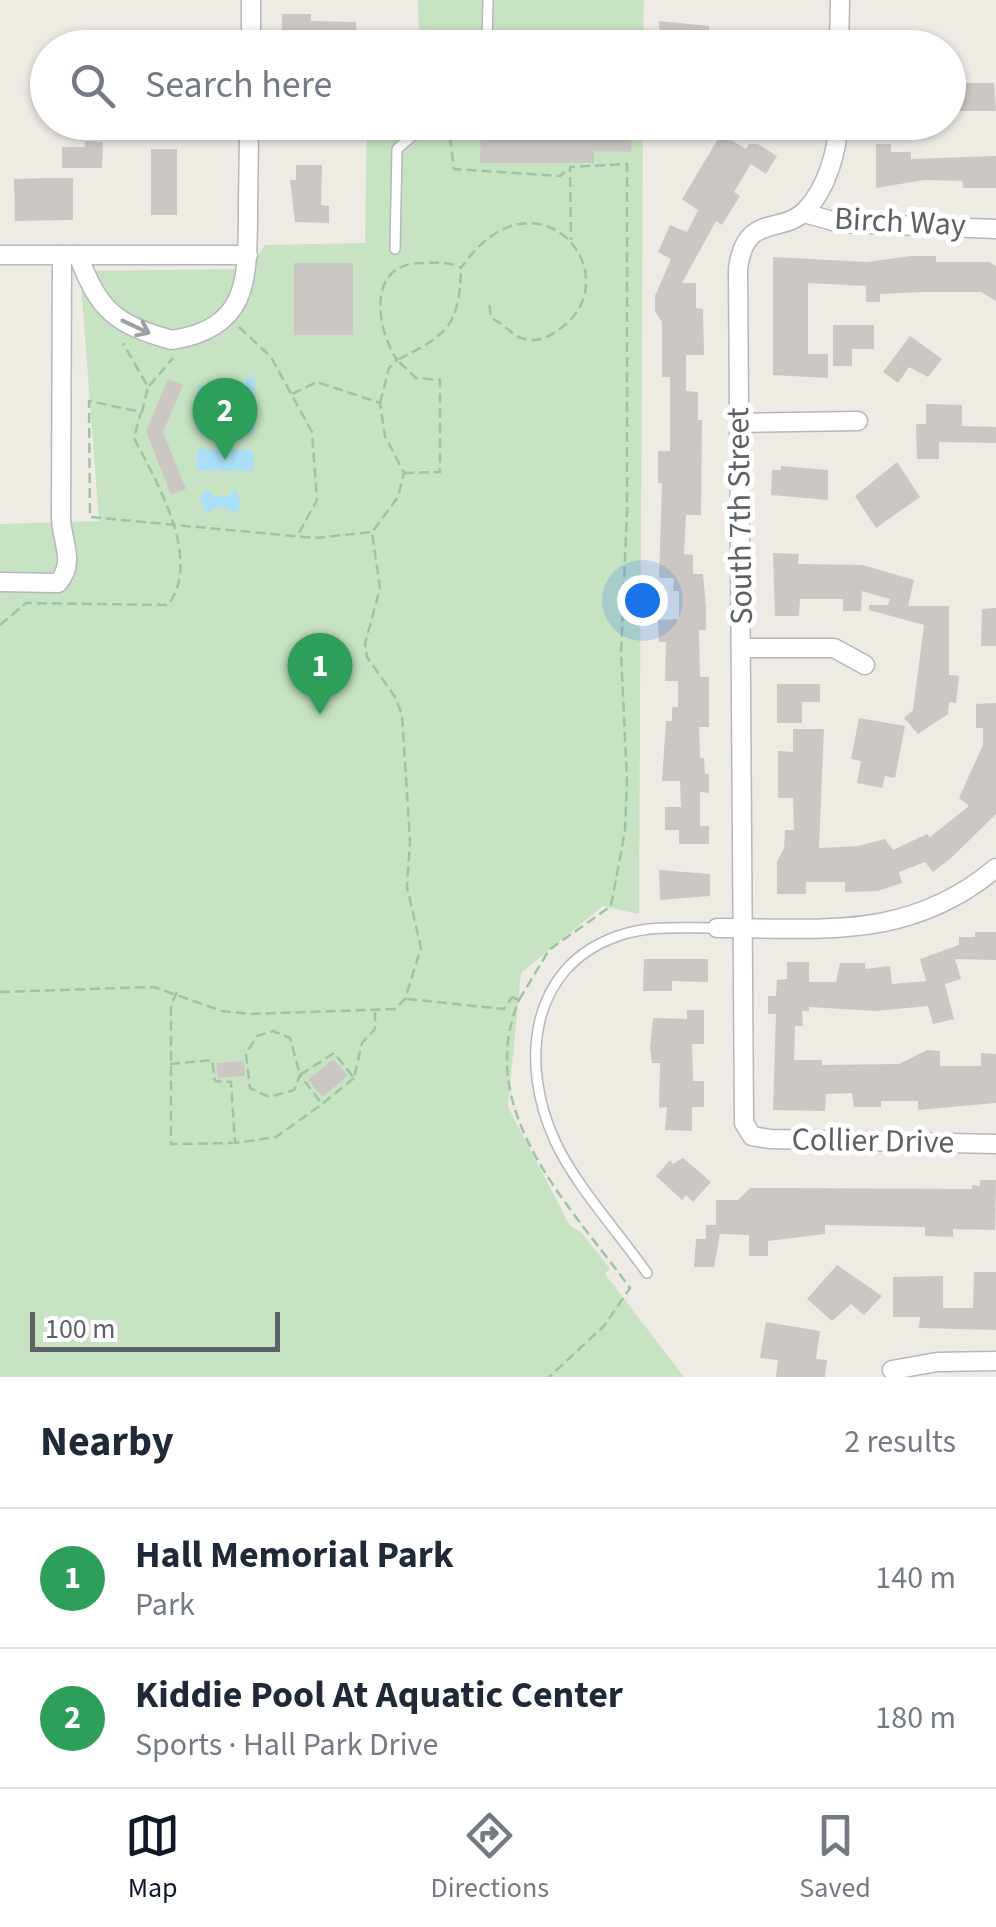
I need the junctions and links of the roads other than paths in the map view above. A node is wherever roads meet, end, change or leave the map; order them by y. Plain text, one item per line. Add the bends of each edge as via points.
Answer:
1 (252, 0) edge
2 (488, 0) edge
3 (840, 0) edge
4 (251, 30) edge
5 (487, 30) edge
6 (839, 30) edge
7 (250, 140) edge
8 (408, 140) edge
9 (835, 140) edge
10 (804, 213) junction
11 (996, 228) edge
12 (396, 249) dead end
13 (0, 255) edge
14 (70, 255) junction
15 (248, 255) junction
16 (858, 421) dead end
17 (738, 423) junction
18 (0, 582) edge
19 (743, 648) junction
20 (865, 665) dead end
21 (996, 868) edge
22 (716, 928) joint
23 (742, 928) junction
24 (742, 956) joint
25 (996, 1144) edge
26 (647, 1273) dead end
27 (996, 1362) edge
28 (892, 1370) dead end

1 - 4 street
2 - 5 lane
3 - 6 street
7 - 15 street
8 - 12 lane via 397,150
9 - 10 street via 828,174
10 - 11 street, Birch Way via 840,223
10 - 17 street, South 7th Street via 754,233 740,254
13 - 14 street
14 - 15 street
14 -> 15 street via 98,303 126,324 172,340 205,330 234,307 250,269
14 - 18 street via 61,518 66,574 58,584
16 - 17 street
17 - 19 street, South 7th Street
19 - 20 street via 834,648
19 - 23 street, South 7th Street
21 - 23 street via 956,899 884,925
22 - 23 street
22 - 26 lane via 656,927 578,956 549,990 534,1040 535,1088 556,1144
23 - 24 street, South 7th Street
24 - 25 street, Collier Drive via 744,1123 752,1136
27 - 28 street

